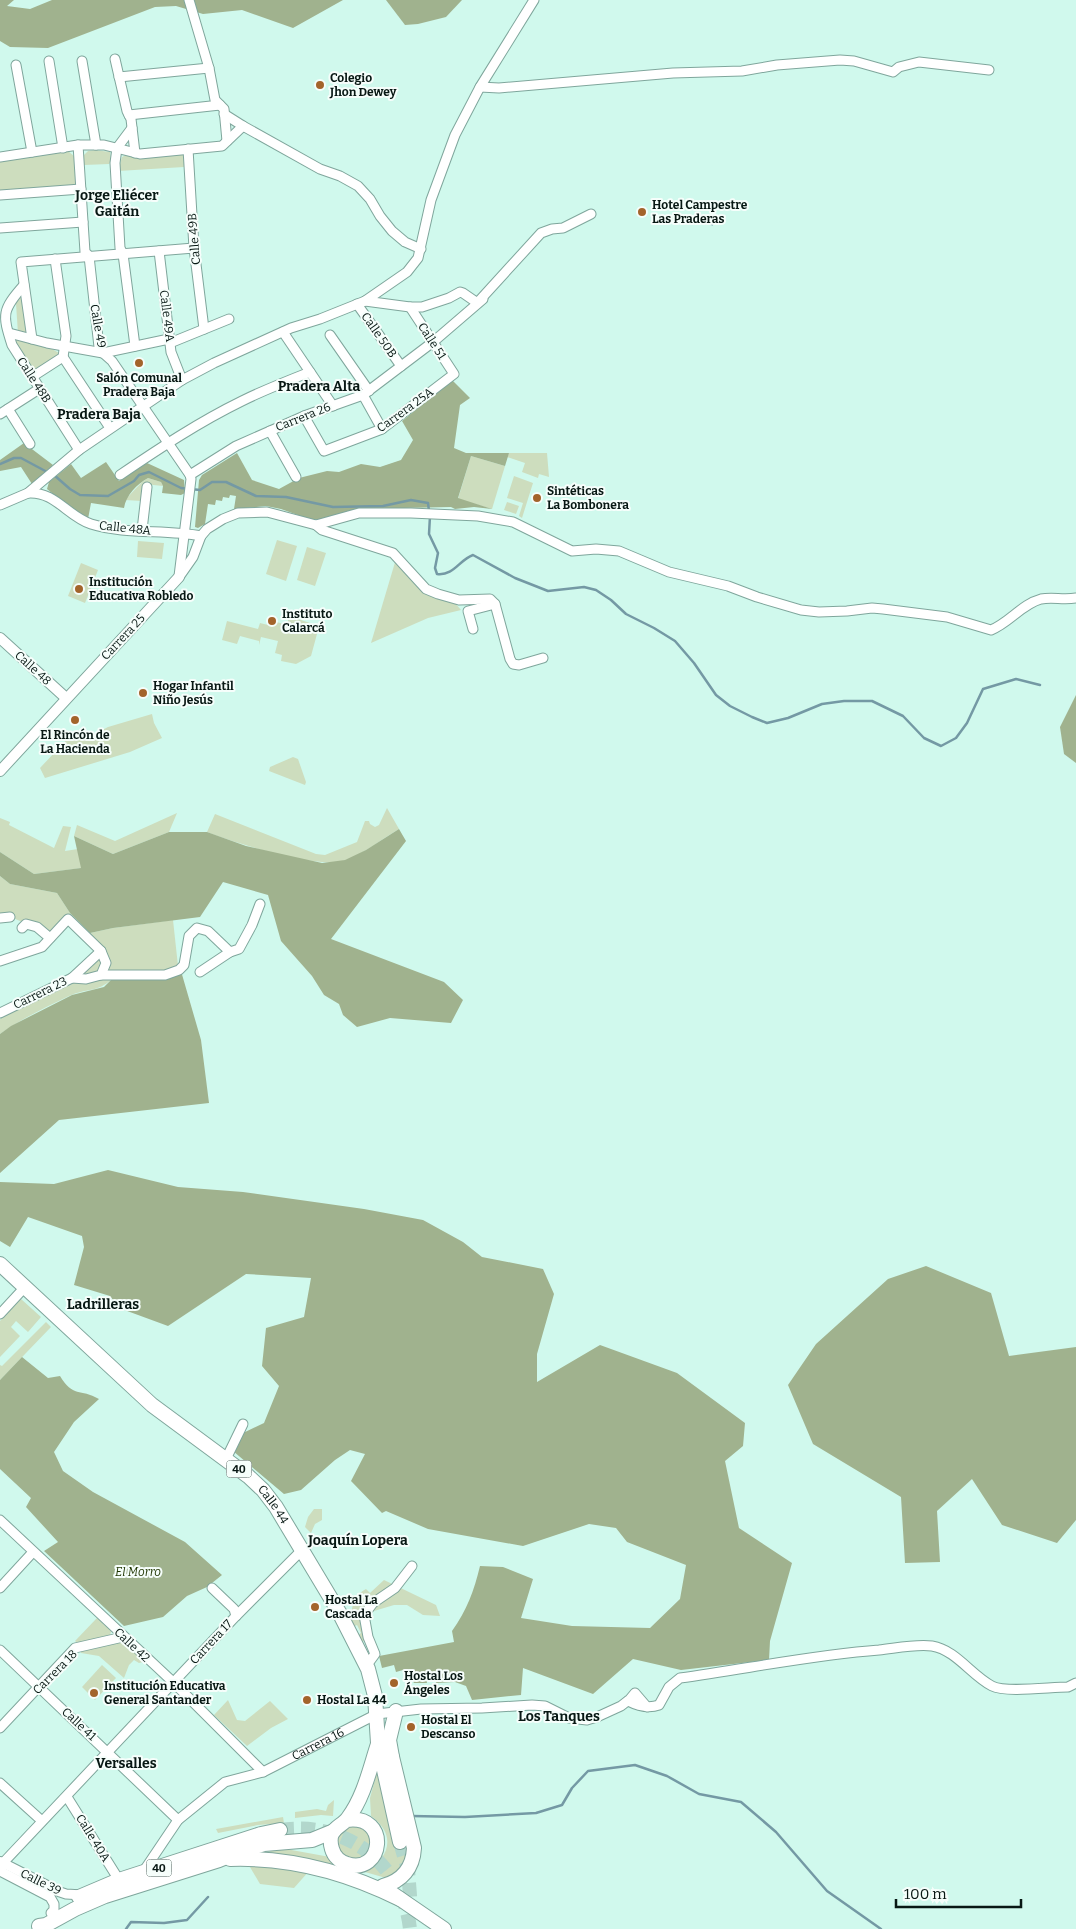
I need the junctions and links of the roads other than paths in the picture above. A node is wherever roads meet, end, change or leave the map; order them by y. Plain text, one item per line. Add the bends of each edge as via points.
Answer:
1 (189, 0) edge
2 (534, 0) edge
3 (115, 59) dead end
4 (49, 61) dead end
5 (82, 61) dead end
6 (16, 65) dead end
7 (210, 68) junction
8 (989, 70) dead end
9 (119, 77) junction
10 (480, 87) junction
11 (222, 109) junction
12 (129, 115) junction
13 (244, 126) junction
14 (132, 128) junction
15 (227, 141) junction
16 (78, 145) junction
17 (96, 145) junction
18 (63, 148) junction
19 (116, 148) junction
20 (188, 149) junction
21 (32, 152) junction
22 (135, 153) junction
23 (0, 157) edge
24 (81, 189) junction
25 (0, 195) edge
26 (591, 214) dead end
27 (83, 222) junction
28 (0, 228) edge
29 (194, 248) junction
30 (421, 249) junction
31 (159, 251) junction
32 (123, 254) junction
33 (89, 256) junction
34 (55, 259) junction
35 (24, 285) junction
36 (483, 299) junction
37 (361, 302) junction
38 (410, 307) junction
39 (229, 319) dead end
40 (204, 329) junction
41 (283, 332) junction
42 (9, 333) junction
43 (330, 335) dead end
44 (32, 339) junction
45 (170, 341) junction
46 (433, 342) junction
47 (65, 346) junction
48 (136, 346) junction
49 (102, 353) junction
50 (63, 357) junction
51 (401, 366) junction
52 (310, 372) junction
53 (454, 374) joint
54 (32, 377) junction
55 (182, 380) junction
56 (39, 389) junction
57 (366, 393) junction
58 (332, 406) junction
59 (143, 407) junction
60 (4, 411) edge
61 (304, 416) junction
62 (110, 428) junction
63 (382, 429) junction
64 (270, 431) junction
65 (167, 443) junction
66 (30, 444) dead end
67 (79, 450) junction
68 (120, 475) dead end
69 (296, 477) dead end
70 (191, 479) junction
71 (146, 487) dead end
72 (28, 493) junction
73 (0, 505) edge
74 (316, 525) junction
75 (142, 530) junction
76 (185, 533) junction
77 (201, 536) junction
78 (179, 576) junction
79 (1076, 598) edge
80 (495, 604) junction
81 (473, 629) dead end
82 (0, 638) edge
83 (543, 658) dead end
84 (66, 698) junction
85 (0, 770) edge
86 (260, 904) dead end
87 (22, 928) dead end
88 (50, 938) junction
89 (101, 951) junction
90 (230, 952) junction
91 (0, 960) edge
92 (200, 972) dead end
93 (101, 975) junction
94 (72, 978) junction
95 (0, 1013) edge
96 (0, 1264) edge
97 (25, 1287) junction
98 (0, 1314) edge
99 (243, 1424) dead end
100 (226, 1459) junction
101 (0, 1520) edge
102 (302, 1550) junction
103 (33, 1552) junction
104 (412, 1566) dead end
105 (0, 1588) edge
106 (212, 1588) dead end
107 (236, 1616) junction
108 (123, 1637) junction
109 (0, 1650) edge
110 (367, 1665) junction
111 (173, 1682) junction
112 (1073, 1686) edge
113 (40, 1687) junction
114 (628, 1701) junction
115 (647, 1707) junction
116 (396, 1711) junction
117 (377, 1714) junction
118 (0, 1728) edge
119 (378, 1743) junction
120 (109, 1752) junction
121 (392, 1757) junction
122 (263, 1772) junction
123 (0, 1783) edge
124 (66, 1797) junction
125 (360, 1798) junction
126 (178, 1820) junction
127 (347, 1820) junction
128 (42, 1822) junction
129 (367, 1823) junction
130 (280, 1830) tunnel mouth
131 (334, 1831) junction
132 (312, 1840) junction
133 (400, 1842) tunnel mouth
134 (333, 1853) junction
135 (219, 1860) junction
136 (1, 1866) edge
137 (351, 1866) junction
138 (143, 1872) junction
139 (121, 1885) junction
140 (383, 1886) junction
141 (83, 1895) junction
142 (400, 1899) junction
143 (51, 1913) junction
144 (37, 1927) edge
145 (444, 1929) edge

1 - 7 street
2 - 10 street
3 - 9 street
4 - 18 street
5 - 17 street
6 - 21 street
7 - 9 street
7 - 11 street via 215,100
8 - 10 street via 919,62 899,67 893,72 840,60 742,70
9 - 12 street
10 - 30 street via 443,166 431,200
11 - 12 street
11 - 13 street
11 - 15 street
12 - 14 street
13 - 15 street
13 - 30 street via 320,169 358,186 386,225 399,238
14 - 19 street
14 - 22 street
15 - 20 street via 222,146
16 - 17 street
16 - 18 street
16 - 24 street, Calle 49
17 - 19 street
18 - 21 street
19 - 22 street
19 - 32 street via 120,248
20 - 22 street
20 - 29 street, Calle 49B
21 - 23 street
24 - 25 street
24 - 27 street, Calle 49
26 - 36 street, Carrera 26 via 563,228 540,234
27 - 28 street
27 - 33 street, Calle 49 via 85,252
29 - 31 street
29 - 40 street, Calle 49B
30 - 37 street via 407,272
31 - 32 street
31 - 45 street, Calle 49A
32 - 33 street
32 - 48 street
33 - 34 street
33 - 49 street, Calle 49
34 - 35 street via 21,262
34 - 47 street
35 - 42 street, Calle 48B via 5,313
35 - 44 street
36 - 38 street via 476,302 460,292 437,303
36 - 46 street, Carrera 26
37 - 38 street
37 - 41 street
37 - 51 street, Calle 50B
38 - 46 street, Calle 51
39 - 40 street
40 - 45 street
41 - 52 street
41 - 55 street
42 - 44 street
42 - 54 street, Calle 48B via 12,345
43 - 57 street
44 - 47 street
45 - 48 street
45 - 55 street, Calle 49A
46 - 51 street, Carrera 26
46 - 53 street, Calle 51
47 - 49 street
47 - 50 street
48 - 49 street
49 - 59 street, Calle 49 via 112,361
50 - 54 street
50 - 62 street
51 - 57 street, Carrera 26
52 - 58 street
52 - 65 street via 244,400
53 - 63 street, Carrera 25A
54 - 56 street, Calle 48B
55 - 59 street
56 - 60 street
56 - 67 street, Calle 48B
57 - 58 street, Carrera 26
57 - 63 street
58 - 61 street, Carrera 26
59 - 62 street
59 - 65 street, Calle 49
60 - 66 street
61 - 63 street, Carrera 25A via 324,451
61 - 64 street, Carrera 26
62 - 67 street
64 - 69 street
64 - 70 street, Carrera 26 via 236,446
65 - 68 street
65 - 70 street, Calle 49
67 - 72 street
70 - 76 street
71 - 75 street
72 - 73 street
72 - 75 street, Calle 48A via 48,496 88,523
74 - 77 street via 253,511 223,519
74 - 79 street via 359,513 497,518 513,522 572,551 619,551 669,572 728,586 801,610 884,609 947,617 991,630 1041,600
74 - 80 street via 322,530 393,553 426,589 458,600 490,599
75 - 76 street, Calle 48A
76 - 77 street, Calle 48A
76 - 78 street
77 - 78 street via 193,557
78 - 84 street, Carrera 25
80 - 81 street via 468,611
80 - 83 street via 513,664
82 - 84 street, Calle 48
84 - 85 street, Carrera 25
86 - 90 street via 242,945
87 - 88 street via 26,924 37,927
88 - 89 street via 68,919
88 - 91 street via 42,947
89 - 93 street via 106,963
89 - 94 street, Carrera 23
90 - 92 street
90 - 93 street via 208,931 197,928 189,936 184,965 173,973 165,976
93 - 94 street
94 - 95 street, Carrera 23
96 - 97 highway, Calle 44 / 40
97 - 98 street
97 - 100 highway, Calle 44 / 40 via 152,1405
99 - 100 street
100 - 102 highway, Calle 44 / 40 via 268,1497
101 - 103 street, Calle 42
102 - 107 street, Carrera 17
102 - 110 highway, Calle 44 / 40
103 - 105 street
103 - 108 street, Calle 42
104 - 110 street via 395,1588 373,1603 364,1614 375,1654
106 - 107 street via 234,1609
107 - 111 street, Carrera 17
108 - 111 street, Calle 42
108 - 113 street, Carrera 18 via 75,1648
109 - 113 street, Calle 41
110 - 117 highway, Calle 44 / 40
111 - 120 street, Carrera 17
111 - 122 street, Calle 42
112 - 115 street via 994,1687 950,1653 933,1646 910,1646 680,1678 669,1687 659,1705
113 - 118 street, Carrera 18
113 - 120 street, Calle 41
114 - 115 street
114 - 115 street via 635,1693
114 - 116 street, Carrera 16 via 587,1720 569,1718 545,1706 532,1705
116 - 117 street, Carrera 16
116 - 121 highway via 389,1740
117 - 119 highway, Calle 44 / 40
117 - 122 street, Carrera 16
119 - 121 highway
119 - 125 highway, 40
119 - 133 highway, Calle 44 / 40
120 - 124 street, Carrera 17
120 - 126 street, Calle 41
121 - 140 highway via 413,1854 410,1867 404,1874
122 - 126 street, Carrera 16 via 225,1782
123 - 128 street
124 - 128 street, Carrera 17
124 - 139 street, Calle 40A
125 - 127 highway
125 - 129 highway
126 - 138 street, Carrera 16
127 - 129 highway
127 - 131 highway
128 - 136 street, Carrera 17
129 - 137 highway via 377,1838 376,1851 364,1864
130 - 138 highway, 40
131 - 132 highway, 40
131 - 134 highway via 331,1838
132 - 134 highway
132 - 135 highway, 40 via 264,1844
134 - 137 highway
135 - 139 highway, 40
135 - 142 highway via 270,1860 308,1866 356,1880
136 - 141 street, Calle 39 via 60,1892
136 - 143 street, Calle 39 via 50,1897 54,1902
137 - 140 highway
138 - 139 highway, 40
139 - 141 highway
139 - 144 highway, 40
140 - 142 highway
141 - 143 highway, 40
142 - 145 highway
143 - 144 highway, 40

